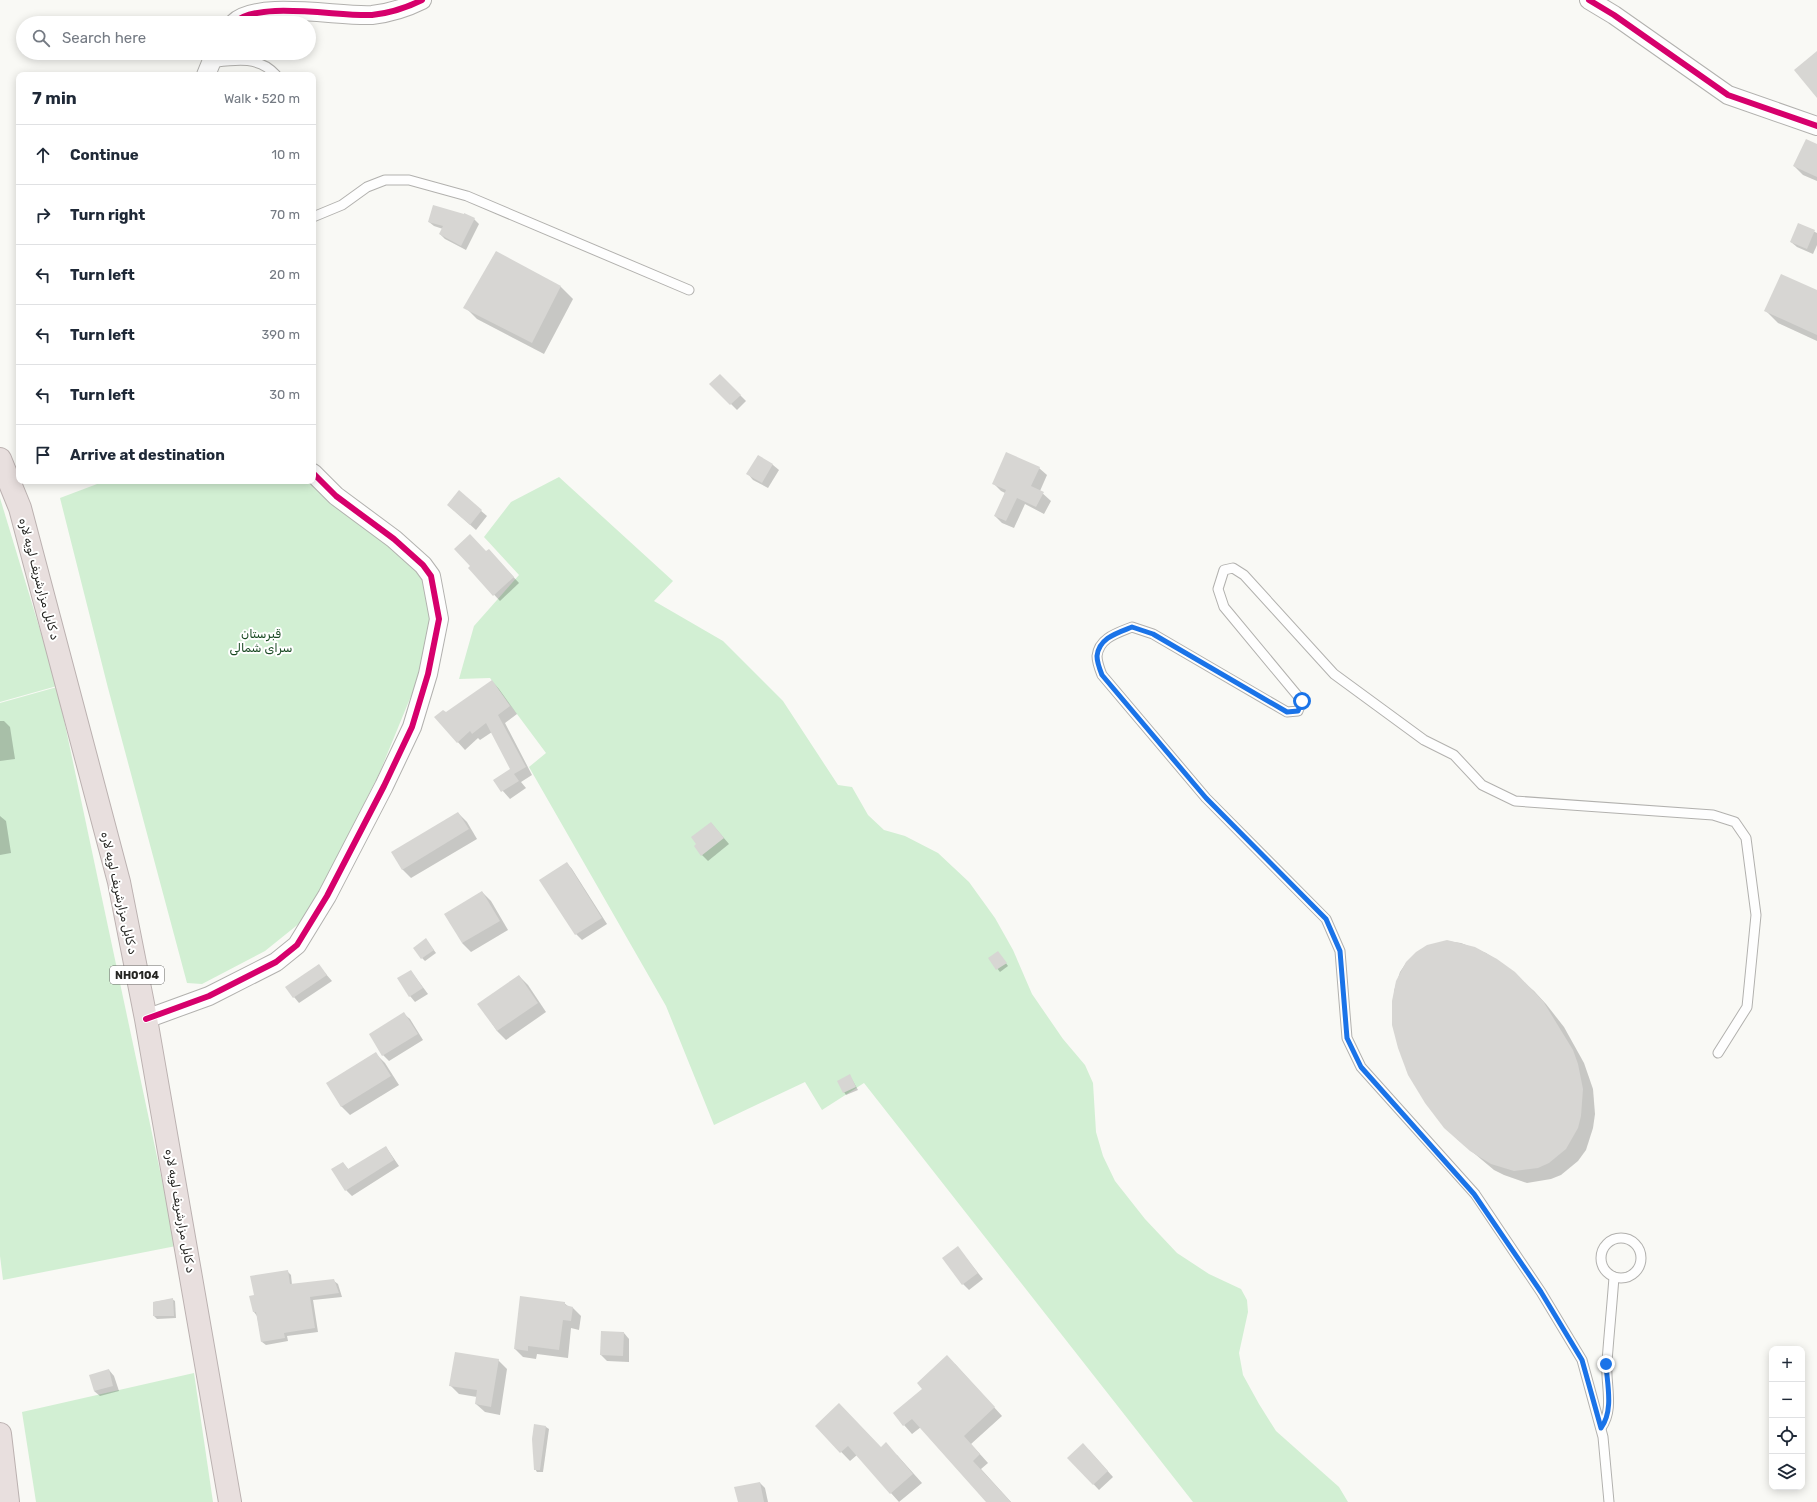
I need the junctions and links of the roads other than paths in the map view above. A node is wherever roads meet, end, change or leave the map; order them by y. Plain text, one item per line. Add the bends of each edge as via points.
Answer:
1 (422, 0) edge
2 (1589, 0) edge
3 (245, 16) edge
4 (232, 60) edge
5 (248, 60) edge
6 (210, 64) edge
7 (273, 72) edge
8 (1817, 126) edge
9 (316, 216) edge
10 (689, 290) dead end
11 (0, 458) edge
12 (316, 475) edge
13 (146, 1020) junction
14 (1718, 1053) dead end
15 (1614, 1277) junction
16 (1601, 1428) junction
17 (0, 1434) edge
18 (2, 1457) edge
19 (8, 1502) edge
20 (230, 1502) edge
21 (1609, 1502) edge

1 - 3 street via 404,9 372,15 274,9 252,12
2 - 8 street via 1728,95
4 - 6 lane
5 - 7 lane via 257,61
9 - 10 lane via 342,205 367,187 385,180 409,180 467,196
11 - 13 highway, د کابل مزارشریف لویه لاره / NH0104 via 20,508 115,866
12 - 13 street via 336,496 394,538 431,576 440,619 428,674 412,727 384,786 298,945 276,962 209,996
13 - 20 highway, د کابل مزارشریف لویه لاره / NH0104
14 - 16 lane via 1747,1007 1756,915 1746,838 1735,822 1712,816 1515,801 1482,785 1454,755 1424,740 1334,674 1244,575 1233,568 1224,570 1218,589 1224,607 1302,701 1298,711 1287,712 1153,634 1132,627 1114,634 1101,644 1097,657 1102,675 1206,798 1326,919 1340,951 1347,1038 1361,1067 1474,1194 1541,1292 1582,1360
15 - 15 lane via 1626,1278 1639,1267 1639,1248 1628,1239 1615,1239 1604,1248 1602,1261 1608,1273
15 - 16 lane via 1606,1364 1609,1406 1606,1421
16 - 21 lane via 1604,1437
17 - 18 highway
18 - 19 highway

